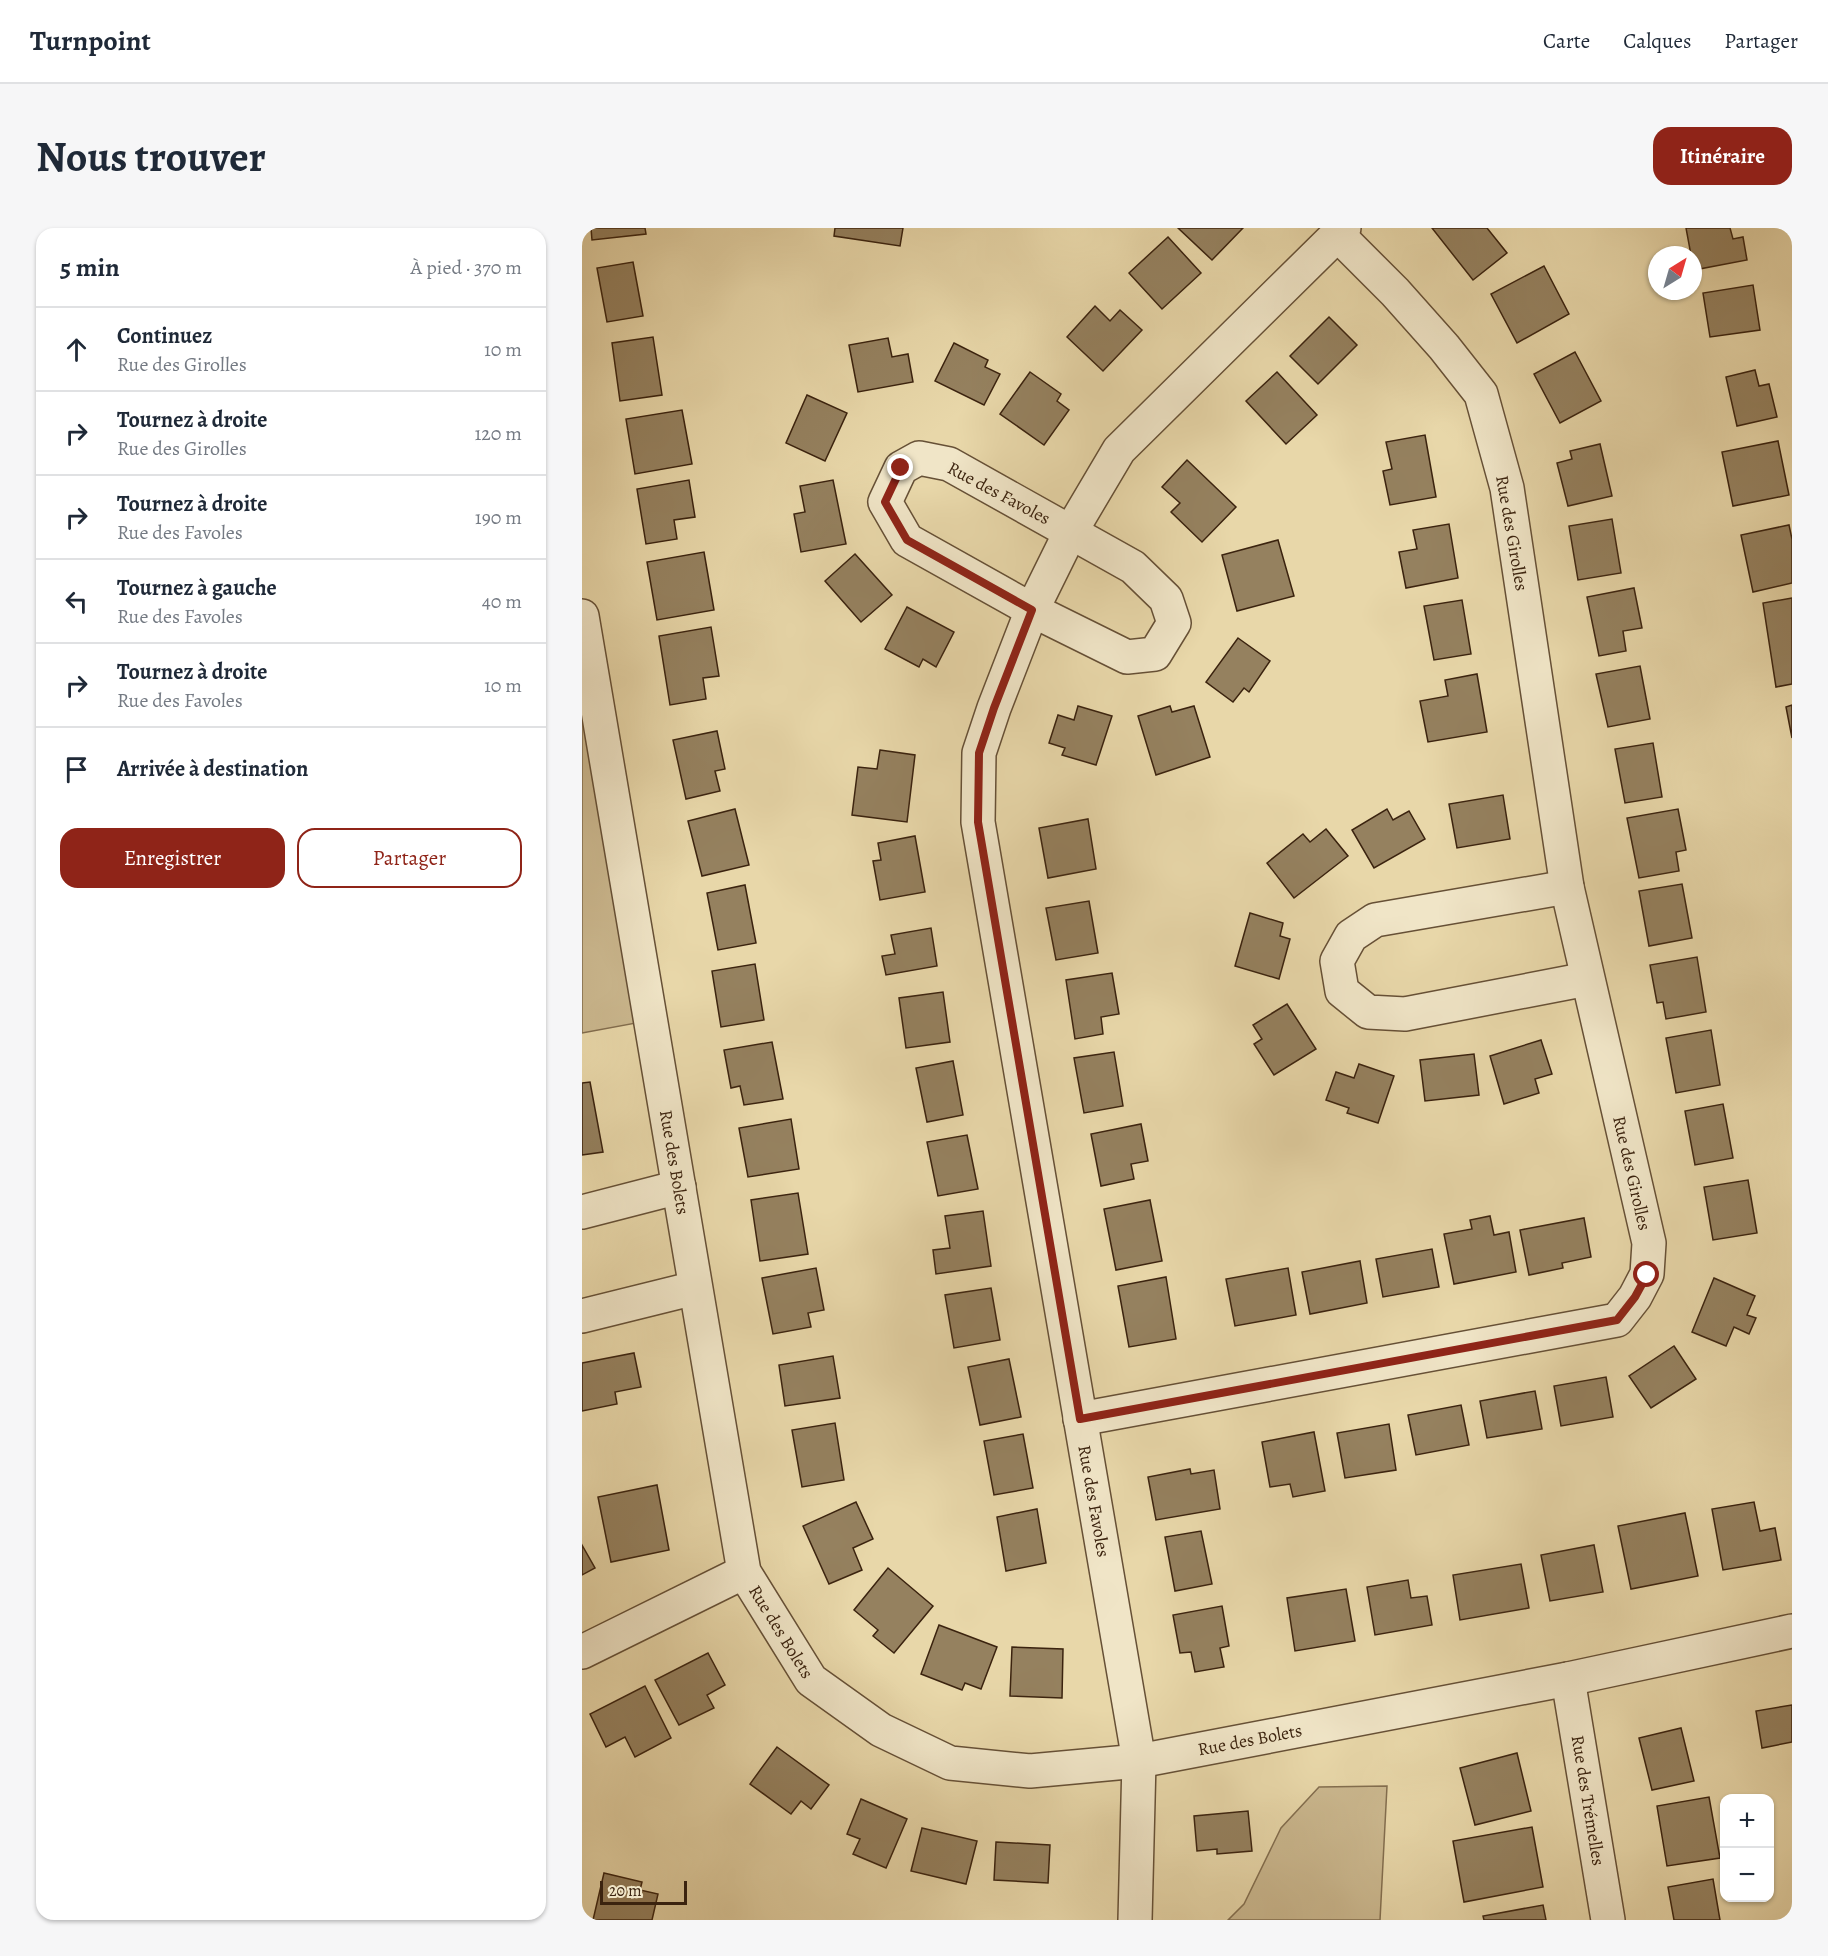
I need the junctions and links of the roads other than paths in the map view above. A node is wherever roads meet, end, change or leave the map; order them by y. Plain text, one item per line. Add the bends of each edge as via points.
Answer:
1 (1341, 232) edge
2 (1071, 531) junction
3 (1032, 610) junction
4 (582, 616) edge
5 (1567, 886) junction
6 (1587, 979) junction
7 (679, 1187) junction
8 (582, 1212) edge
9 (695, 1288) junction
10 (582, 1316) edge
11 (1080, 1419) junction
12 (744, 1572) junction
13 (1792, 1631) edge
14 (582, 1652) edge
15 (1568, 1679) junction
16 (1139, 1761) junction
17 (1135, 1920) edge
18 (1608, 1920) edge

1 - 2 street, Rue des Favoles via 1119,450
1 - 5 street, Rue des Girolles via 1481,394 1507,488
2 - 3 street, Rue des Favoles
2 - 3 street, Rue des Favoles via 1133,567 1166,599 1174,623 1155,654 1127,657
2 - 3 street, Rue des Favoles via 949,464 919,458 901,468 885,502 907,540
3 - 11 street, Rue des Favoles via 979,753 978,822
4 - 7 street, Rue des Bolets
5 - 6 street, Rue des Girolles
5 - 6 street via 1375,920 1351,936 1337,961 1342,991 1368,1012 1405,1014
6 - 11 street, Rue des Girolles via 1649,1243 1647,1275 1617,1320
7 - 8 street
7 - 9 street, Rue des Bolets
9 - 10 street
9 - 12 street, Rue des Bolets
11 - 16 street, Rue des Favoles
12 - 14 street
12 - 16 street, Rue des Bolets via 811,1680 881,1730 950,1763 1030,1771
13 - 15 street, Rue des Bolets
15 - 16 street, Rue des Bolets
15 - 18 street, Rue des Trémelles
16 - 17 street, Rue des Favoles

